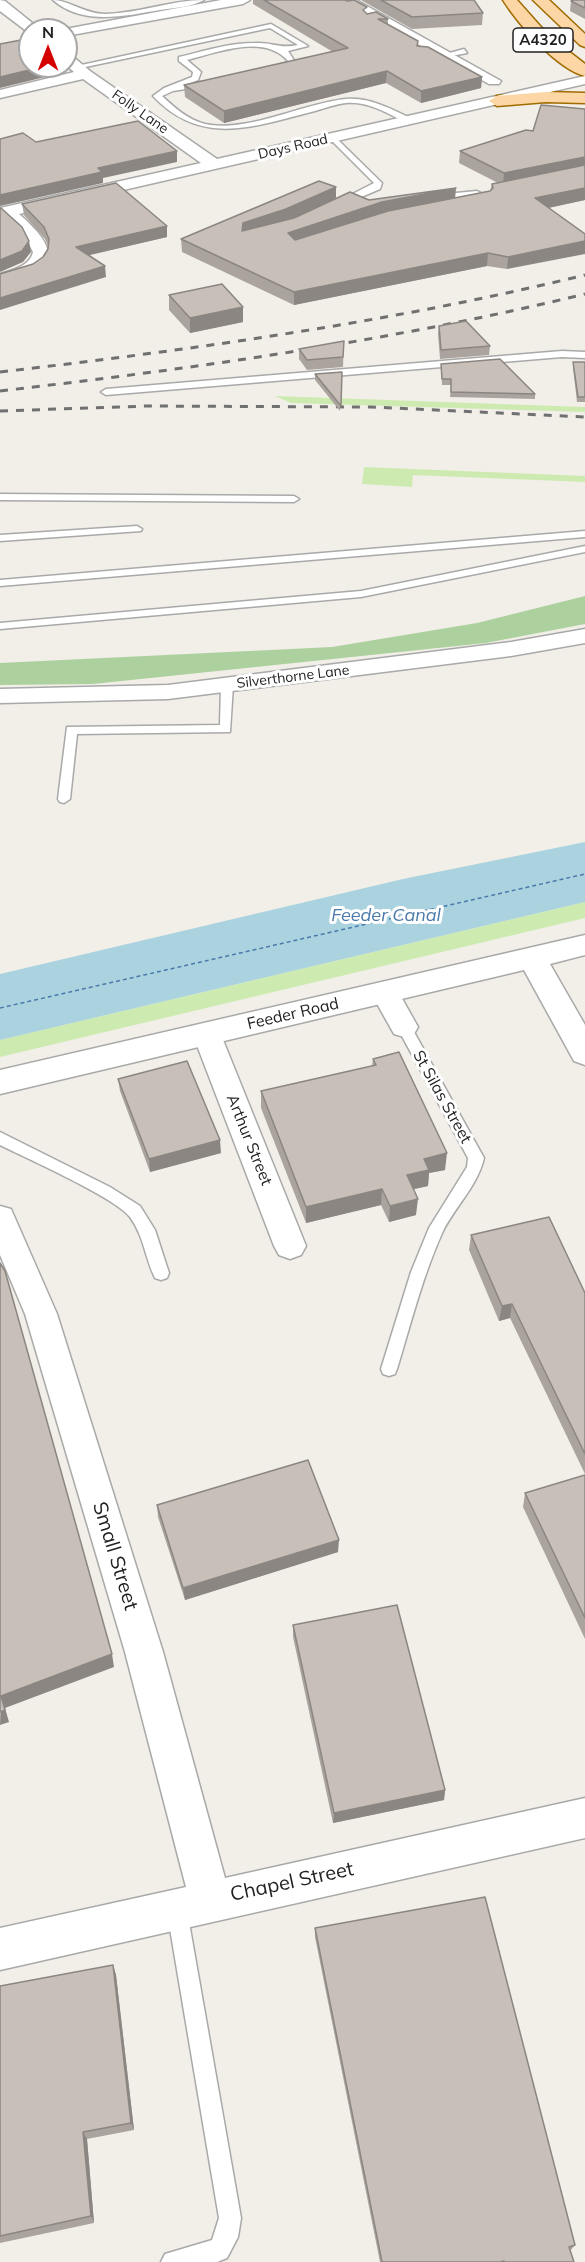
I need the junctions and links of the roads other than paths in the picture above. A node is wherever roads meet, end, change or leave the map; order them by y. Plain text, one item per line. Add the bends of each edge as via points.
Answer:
1 (56, 0) edge
2 (201, 0) edge
3 (243, 0) edge
4 (510, 0) edge
5 (540, 0) edge
6 (0, 3) edge
7 (349, 5) edge
8 (7, 15) edge
9 (78, 30) edge
10 (585, 42) edge
11 (280, 51) junction
12 (464, 51) dead end
13 (438, 53) junction
14 (585, 54) edge
15 (78, 66) edge
16 (78, 67) edge
17 (266, 71) edge
18 (585, 71) edge
19 (43, 78) edge
20 (585, 80) edge
21 (494, 81) dead end
22 (209, 83) edge
23 (166, 90) junction
24 (0, 94) edge
25 (585, 98) edge
26 (497, 101) junction
27 (409, 121) junction
28 (334, 138) junction
29 (215, 165) junction
30 (372, 189) junction
31 (492, 192) edge
32 (480, 194) junction
33 (382, 197) edge
34 (424, 198) dead end
35 (458, 204) edge
36 (331, 207) edge
37 (3, 212) edge
38 (0, 280) edge
39 (585, 355) edge
40 (106, 392) dead end
41 (0, 497) edge
42 (294, 499) dead end
43 (136, 529) dead end
44 (585, 534) edge
45 (0, 538) edge
46 (585, 549) edge
47 (0, 583) edge
48 (0, 626) edge
49 (585, 636) edge
50 (227, 685) junction
51 (0, 696) edge
52 (64, 799) dead end
53 (585, 945) edge
54 (532, 958) junction
55 (385, 993) junction
56 (404, 1027) joint
57 (207, 1035) junction
58 (585, 1053) edge
59 (0, 1082) edge
60 (0, 1138) edge
61 (0, 1218) edge
62 (290, 1246) dead end
63 (161, 1273) dead end
64 (389, 1369) dead end
65 (585, 1818) edge
66 (194, 1904) junction
67 (0, 1949) edge
68 (173, 2262) edge

1 - 2 lane via 78,13 120,16
3 - 9 street
4 - 18 main road, A4320 via 541,38
5 - 10 main road, A4320
5 - 14 main road, A4320 via 540,14
6 - 8 street
7 - 13 street
11 - 15 lane via 304,46 271,26
11 - 17 lane via 294,63
11 - 23 lane via 254,43 182,58 197,72 195,78
12 - 13 lane
13 - 21 street
16 - 29 street, Folly Lane
19 - 24 street
20 - 26 street, Days Road
22 - 23 lane
23 - 27 lane via 157,96 180,115 206,127 228,127 346,100 379,105
25 - 26 main road
26 - 27 street, Days Road
27 - 28 street, Days Road
28 - 29 street, Days Road
28 - 30 lane via 378,183
29 - 37 street, Days Road
30 - 33 lane
30 - 36 lane
31 - 32 lane
32 - 34 lane
32 - 35 lane via 486,199
37 - 38 street via 35,235 42,248 41,257 31,268
39 - 40 lane
41 - 42 lane
43 - 45 lane
44 - 47 lane
46 - 48 lane via 361,594
49 - 50 street, Silverthorne Lane via 512,650
50 - 51 street, Silverthorne Lane via 168,692
50 - 52 lane via 226,729 71,730
53 - 54 street, Feeder Road
54 - 55 street, Feeder Road
54 - 58 street
55 - 56 street, St Silas Street
55 - 57 street, Feeder Road
56 - 64 lane, St Silas Street via 476,1158 474,1168 437,1228
57 - 59 street, Feeder Road
57 - 62 street, Arthur Street
60 - 63 lane via 105,1191 134,1210 147,1230
61 - 66 street, Small Street via 41,1314 144,1652
65 - 66 street, Chapel Street
66 - 67 street, Chapel Street
66 - 68 lane via 230,2218 219,2250

